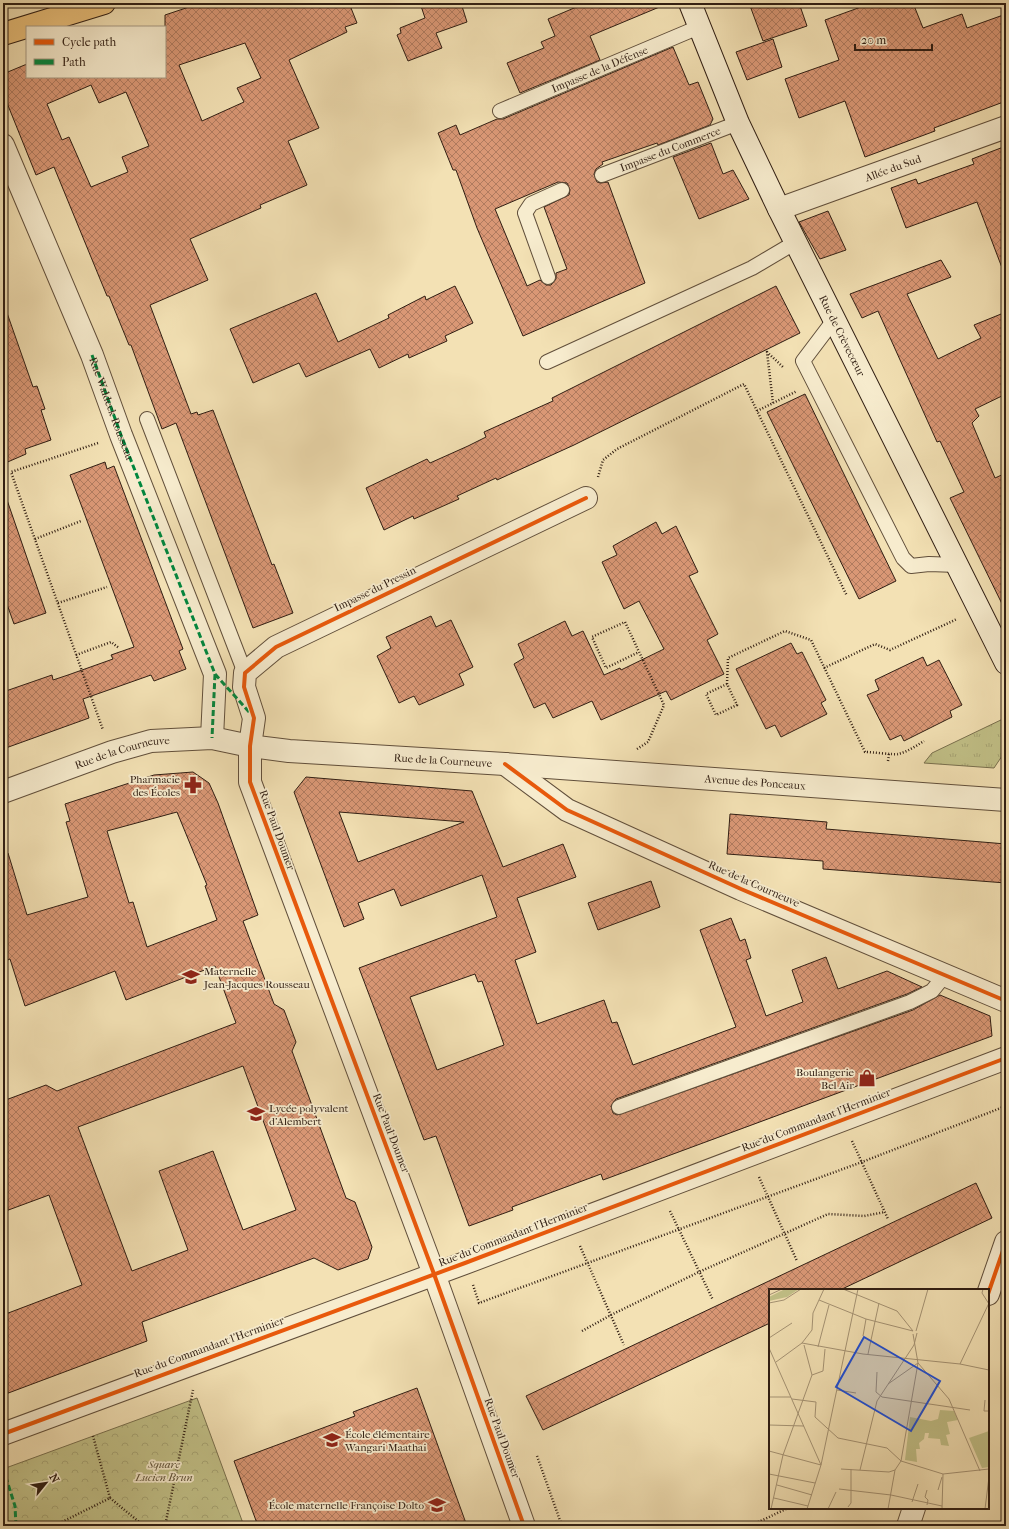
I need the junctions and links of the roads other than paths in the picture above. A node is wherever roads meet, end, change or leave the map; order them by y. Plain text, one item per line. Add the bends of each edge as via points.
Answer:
1 (104, 3) edge
2 (690, 3) edge
3 (29, 26) edge
4 (26, 27) edge
5 (699, 27) junction
6 (3, 34) edge
7 (500, 111) dead end
8 (738, 123) junction
9 (1006, 127) edge
10 (3, 145) edge
11 (602, 175) dead end
12 (562, 190) dead end
13 (779, 209) junction
14 (796, 242) junction
15 (548, 277) dead end
16 (834, 320) junction
17 (547, 362) dead end
18 (146, 419) dead end
19 (586, 498) road end
20 (957, 565) junction
21 (1006, 663) edge
22 (245, 673) junction
23 (215, 674) junction
24 (254, 718) junction
25 (212, 738) junction
26 (250, 746) junction
27 (505, 764) junction
28 (3, 792) edge
29 (1006, 800) edge
30 (945, 975) junction
31 (1006, 1001) edge
32 (1006, 1058) edge
33 (619, 1107) dead end
34 (1006, 1242) edge
35 (434, 1274) junction
36 (989, 1291) edge
37 (3, 1434) edge
38 (914, 1509) edge
39 (524, 1526) edge
40 (908, 1526) edge

1 - 3 main road
2 - 5 street, Rue de Crèvecœur
4 - 6 main road
5 - 7 lane, Impasse de la Défense
5 - 8 street, Rue de Crèvecœur
8 - 11 lane, Impasse du Commerce
8 - 13 street, Rue de Crèvecœur
9 - 13 street, Allée du Sud
10 - 23 street, Rue Waldeck Rousseau via 92,355
12 - 15 lane via 531,204 525,213
13 - 14 street, Rue de Crèvecœur
14 - 16 street, Rue de Crèvecœur
14 - 17 lane via 752,268
16 - 20 street, Rue de Crèvecœur
16 - 20 lane via 803,361 810,385 903,558 911,566
18 - 22 lane
19 - 22 street, Impasse du Pressin via 276,647
20 - 21 street, Rue de Crèvecœur
22 - 24 street via 244,687
23 - 24 street, Rue Waldeck Rousseau
23 - 25 street, Rue Waldeck Rousseau
24 - 26 street
25 - 26 street, Rue de la Courneuve
25 - 28 street, Rue de la Courneuve via 151,741 112,752
26 - 27 street, Rue de la Courneuve via 289,751
26 - 35 street, Rue Paul Doumer via 250,782
27 - 29 street, Avenue des Ponceaux
27 - 30 street, Rue de la Courneuve via 567,810
30 - 31 street, Rue de la Courneuve
30 - 33 lane via 932,991 910,1002
32 - 35 street, Rue du Commandant l'Herminier
34 - 36 street
35 - 37 street, Rue du Commandant l'Herminier
35 - 39 street, Rue Paul Doumer
38 - 40 street

